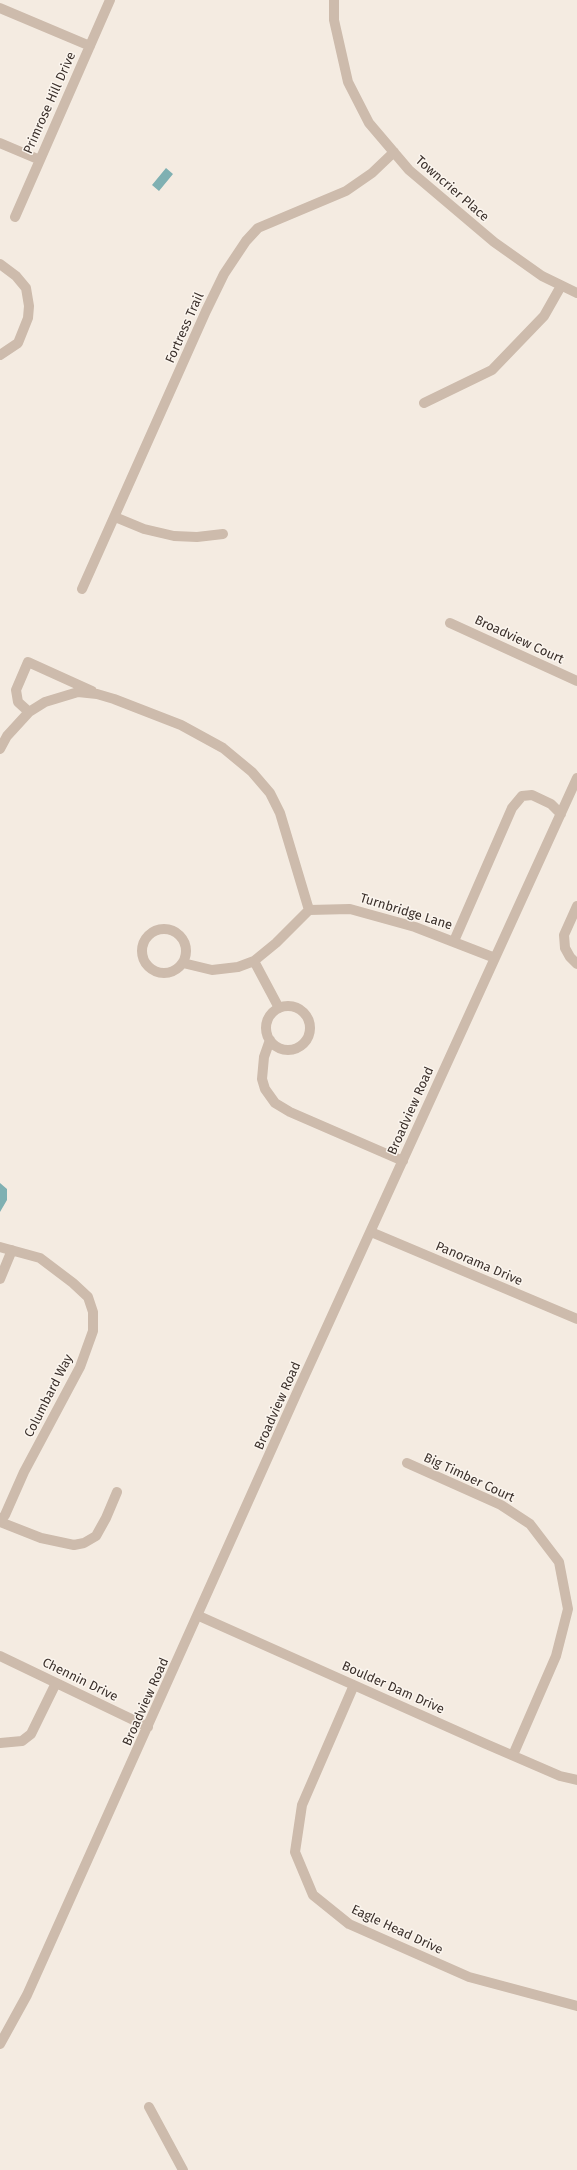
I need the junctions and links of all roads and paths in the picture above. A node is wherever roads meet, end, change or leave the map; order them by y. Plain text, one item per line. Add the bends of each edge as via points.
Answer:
1 (110, 0) edge
2 (334, 0) edge
3 (0, 8) edge
4 (90, 46) junction
5 (0, 143) edge
6 (394, 152) junction
7 (40, 160) junction
8 (15, 217) dead end
9 (0, 264) edge
10 (561, 286) junction
11 (577, 293) edge
12 (0, 355) edge
13 (424, 403) dead end
14 (115, 517) junction
15 (223, 534) dead end
16 (82, 588) dead end
17 (450, 623) dead end
18 (577, 681) edge
19 (97, 694) junction
20 (29, 712) junction
21 (0, 749) edge
22 (577, 778) edge
23 (561, 814) junction
24 (577, 906) edge
25 (309, 910) junction
26 (454, 941) junction
27 (495, 958) junction
28 (254, 961) junction
29 (184, 963) junction
30 (577, 964) edge
31 (279, 1008) junction
32 (270, 1040) junction
33 (403, 1161) junction
34 (372, 1232) junction
35 (0, 1246) edge
36 (12, 1250) junction
37 (0, 1279) edge
38 (577, 1319) edge
39 (407, 1463) dead end
40 (117, 1492) dead end
41 (0, 1521) edge
42 (199, 1616) junction
43 (0, 1656) edge
44 (56, 1683) junction
45 (354, 1685) junction
46 (148, 1727) junction
47 (0, 1744) edge
48 (513, 1755) junction
49 (577, 1780) edge
50 (577, 2006) edge
51 (0, 2044) edge
52 (149, 2107) dead end
53 (183, 2170) edge

1 - 4 street, Primrose Hill Drive
2 - 6 street, Towncrier Place via 334,20 348,82 369,123
3 - 4 street
4 - 7 street, Primrose Hill Drive
5 - 7 street
6 - 10 street, Towncrier Place via 409,170 494,242 523,264
6 - 14 street, Fortress Trail via 372,173 346,191 258,228 246,241 224,274 206,311
7 - 8 street, Primrose Hill Drive
9 - 12 street via 16,276 26,288 29,306 28,318 18,343
10 - 11 street, Towncrier Place
10 - 13 street via 544,316 492,370
14 - 15 street via 144,529 174,536
14 - 16 street, Fortress Trail
17 - 18 street, Broadview Court
19 - 20 street via 78,692 45,702
19 - 20 street via 28,662 16,690 18,702
19 - 25 street via 181,724 224,748 252,772 270,793 280,813
20 - 21 street via 7,736
22 - 23 street, Broadview Road
23 - 26 street via 551,804 532,795 522,796 512,808
23 - 27 street, Broadview Road
24 - 30 street via 564,935 565,948
25 - 26 street, Turnbridge Lane via 350,909 416,927
25 - 28 street
26 - 27 street, Turnbridge Lane
27 - 33 street, Broadview Road
28 - 29 street via 238,967 216,970
28 - 31 street
29 - 29 street via 170,973 159,973 151,969 142,955 142,947 147,937 162,929 178,933 186,945
31 - 32 street via 271,1014 266,1024
31 - 32 street via 293,1006 301,1010 310,1022 310,1031 302,1046 294,1050 283,1050
32 - 33 street via 264,1057 262,1079 265,1089 275,1103 290,1112
33 - 34 street, Broadview Road
34 - 38 street, Panorama Drive
34 - 42 street, Broadview Road via 302,1382
35 - 36 street, Columbard Way
36 - 37 street
36 - 41 street, Columbard Way via 40,1258 88,1297 93,1312 93,1331 80,1367
39 - 48 street, Big Timber Court via 501,1505 530,1524 558,1562 568,1609 556,1656
40 - 41 street via 96,1536 84,1543 74,1545 41,1538
42 - 45 street, Boulder Dam Drive
42 - 46 street, Broadview Road
43 - 44 street, Chennin Drive
44 - 46 street, Chennin Drive
44 - 47 street via 31,1734 22,1741
45 - 48 street, Boulder Dam Drive
45 - 50 street, Eagle Head Drive via 302,1806 295,1852 313,1895 349,1924 469,1977
46 - 51 street, Broadview Road via 27,1995
48 - 49 street, Boulder Dam Drive via 560,1776
52 - 53 street

